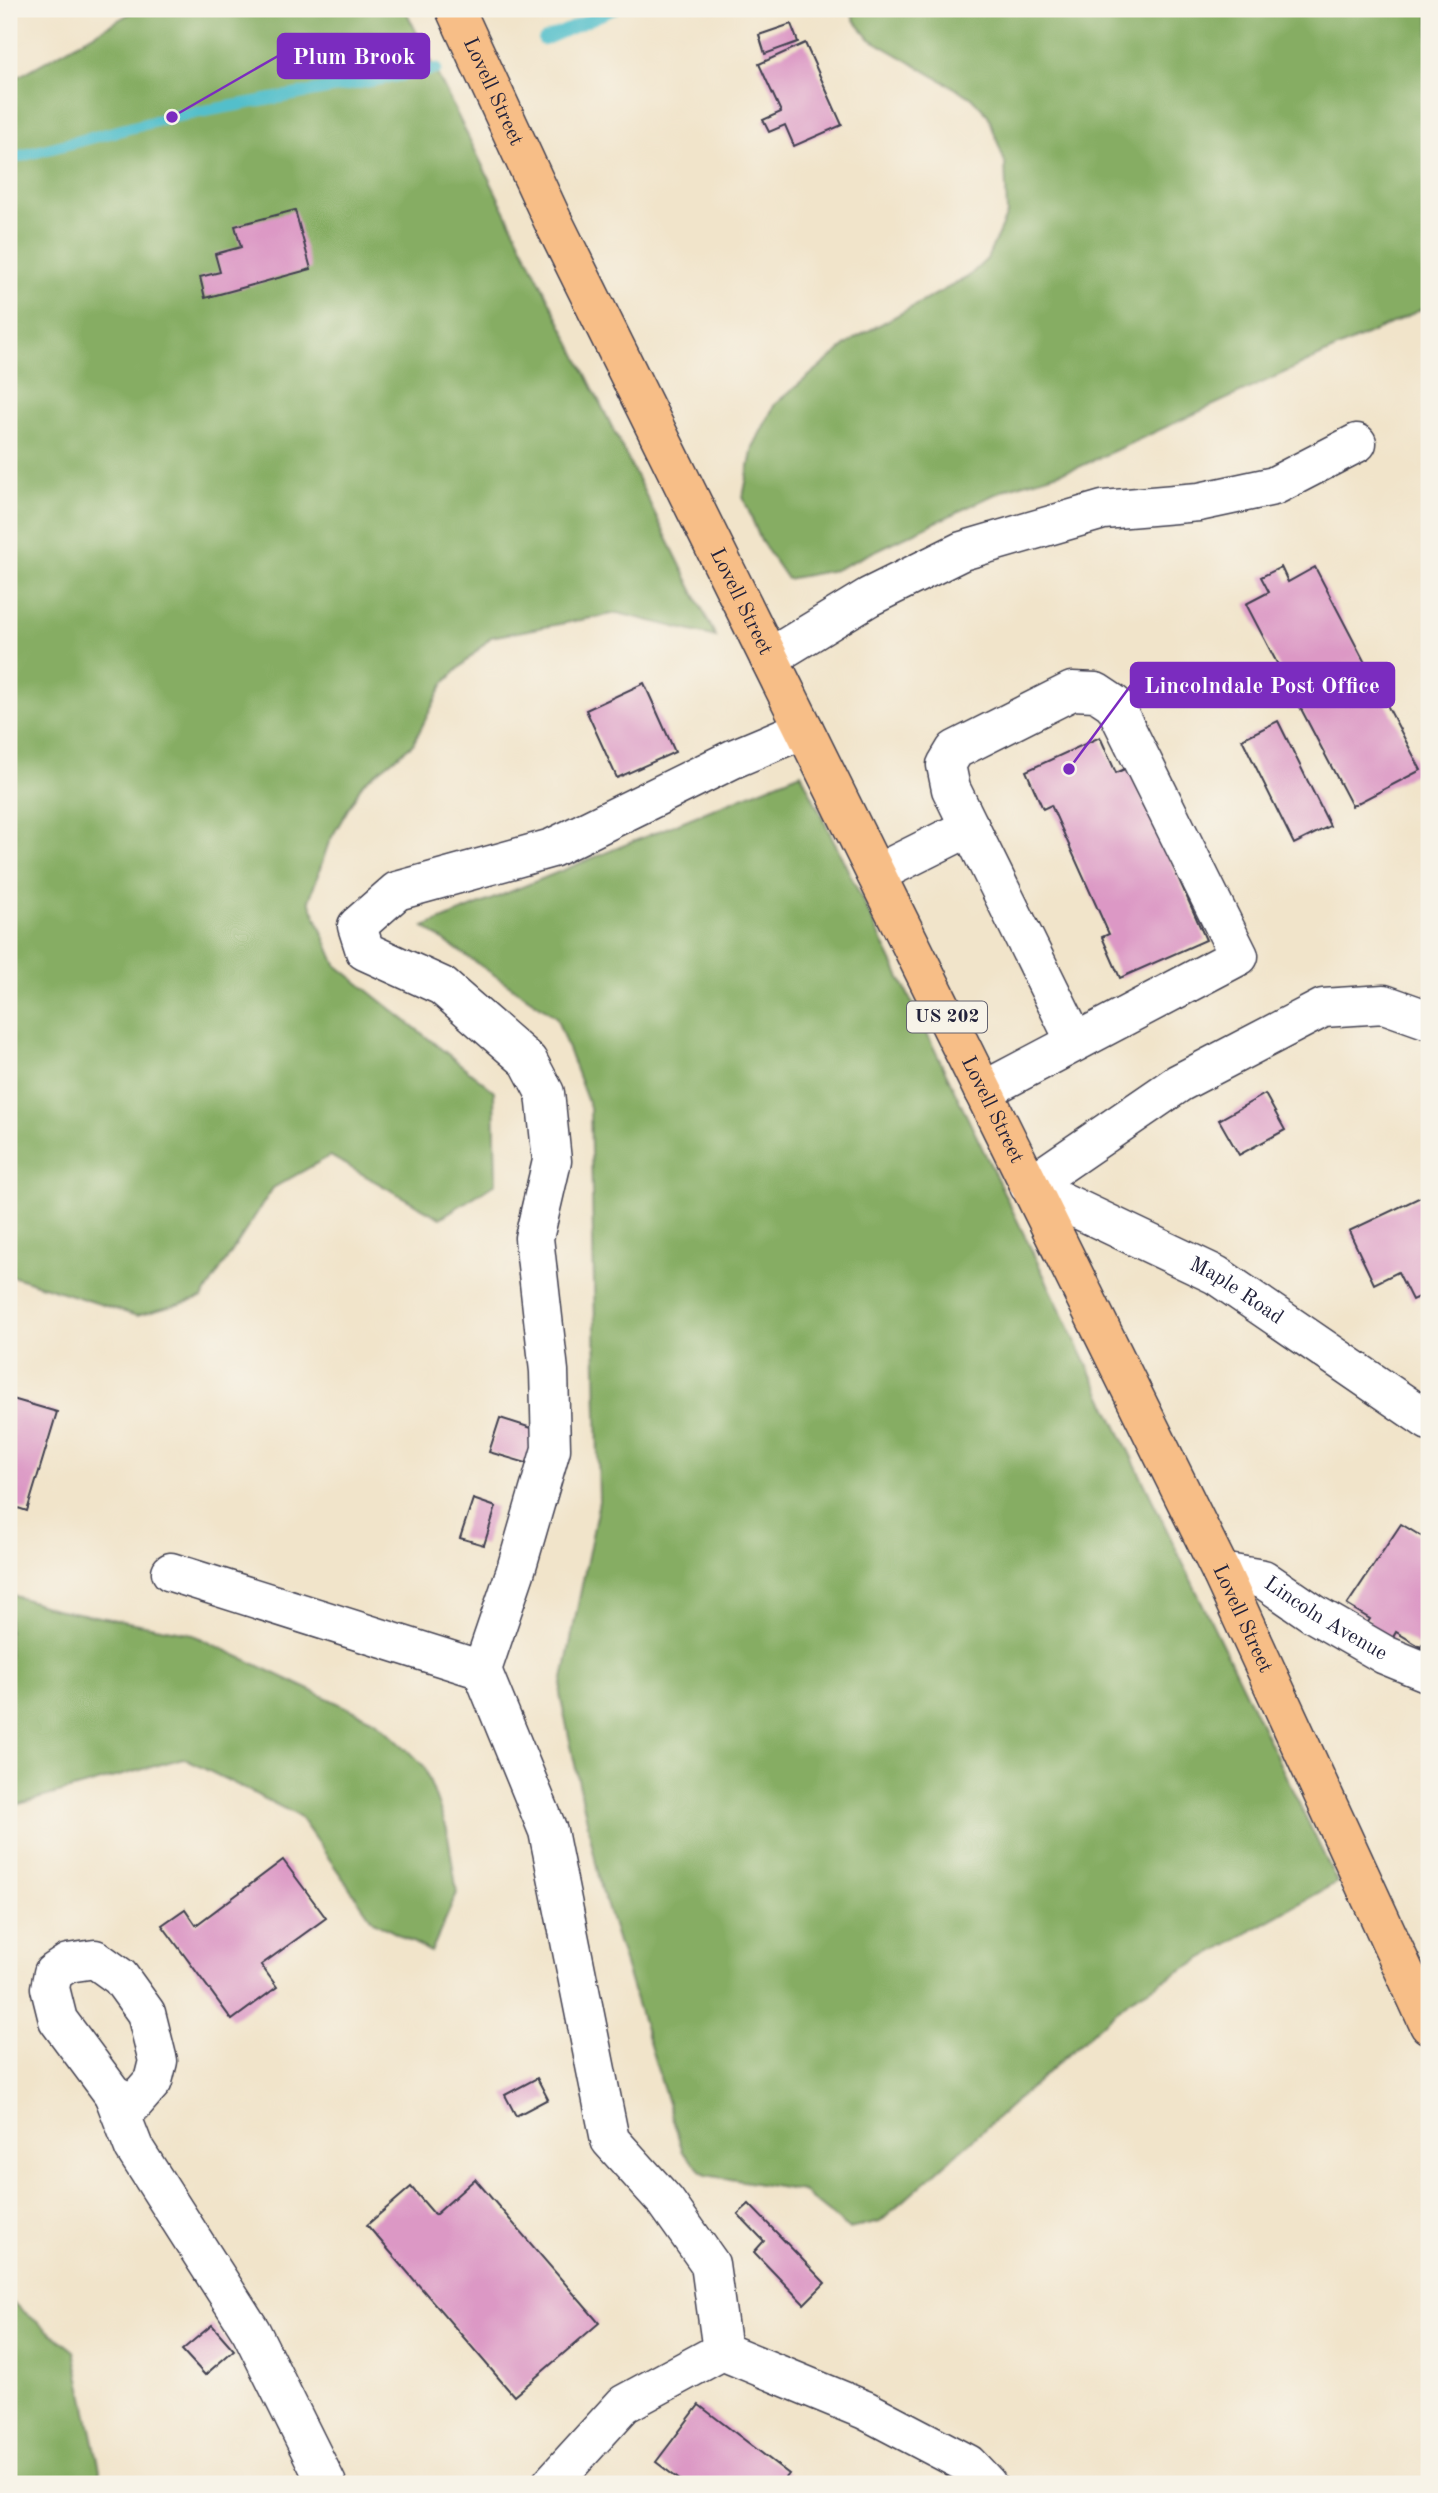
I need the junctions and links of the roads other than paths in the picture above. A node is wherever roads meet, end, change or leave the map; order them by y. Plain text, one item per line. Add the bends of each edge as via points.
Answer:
1 (456, 10) edge
2 (1357, 443) dead end
3 (769, 658) junction
4 (804, 729) junction
5 (970, 827) junction
6 (876, 874) junction
7 (1429, 1020) edge
8 (1075, 1041) junction
9 (983, 1091) junction
10 (1030, 1186) junction
11 (1429, 1421) edge
12 (171, 1572) dead end
13 (1221, 1572) junction
14 (482, 1670) junction
15 (1429, 1673) edge
16 (1429, 2025) edge
17 (113, 2094) dead end
18 (722, 2351) junction
19 (327, 2484) edge
20 (551, 2484) edge
21 (988, 2484) edge

1 - 3 main road, Lovell Street / US 202 via 552,219
2 - 3 street via 1274,486 1199,502 1103,510 962,551 869,597
3 - 4 main road, Lovell Street / US 202
4 - 6 main road, Lovell Street / US 202
4 - 14 street via 552,848 397,891 358,926 365,950 442,986 528,1061 545,1093 552,1161 534,1238 549,1371 551,1449
5 - 6 street
5 - 8 street
5 - 8 street via 951,789 946,765 954,750 1072,691 1096,692 1114,704 1239,956
6 - 9 main road, Lovell Street / US 202
7 - 10 street via 1384,1004 1323,1007 1179,1083
8 - 9 street
9 - 10 main road, Lovell Street / US 202
10 - 11 street, Maple Road via 1216,1275
10 - 13 main road, Lovell Street / US 202
12 - 14 street
13 - 15 street, Lincoln Avenue via 1263,1579 1385,1655
13 - 16 main road, Lovell Street / US 202
14 - 18 street via 548,1831 610,2140 666,2202 710,2264
17 - 19 street via 134,2148 251,2331
18 - 20 street via 624,2404
18 - 21 street via 865,2410 968,2464

